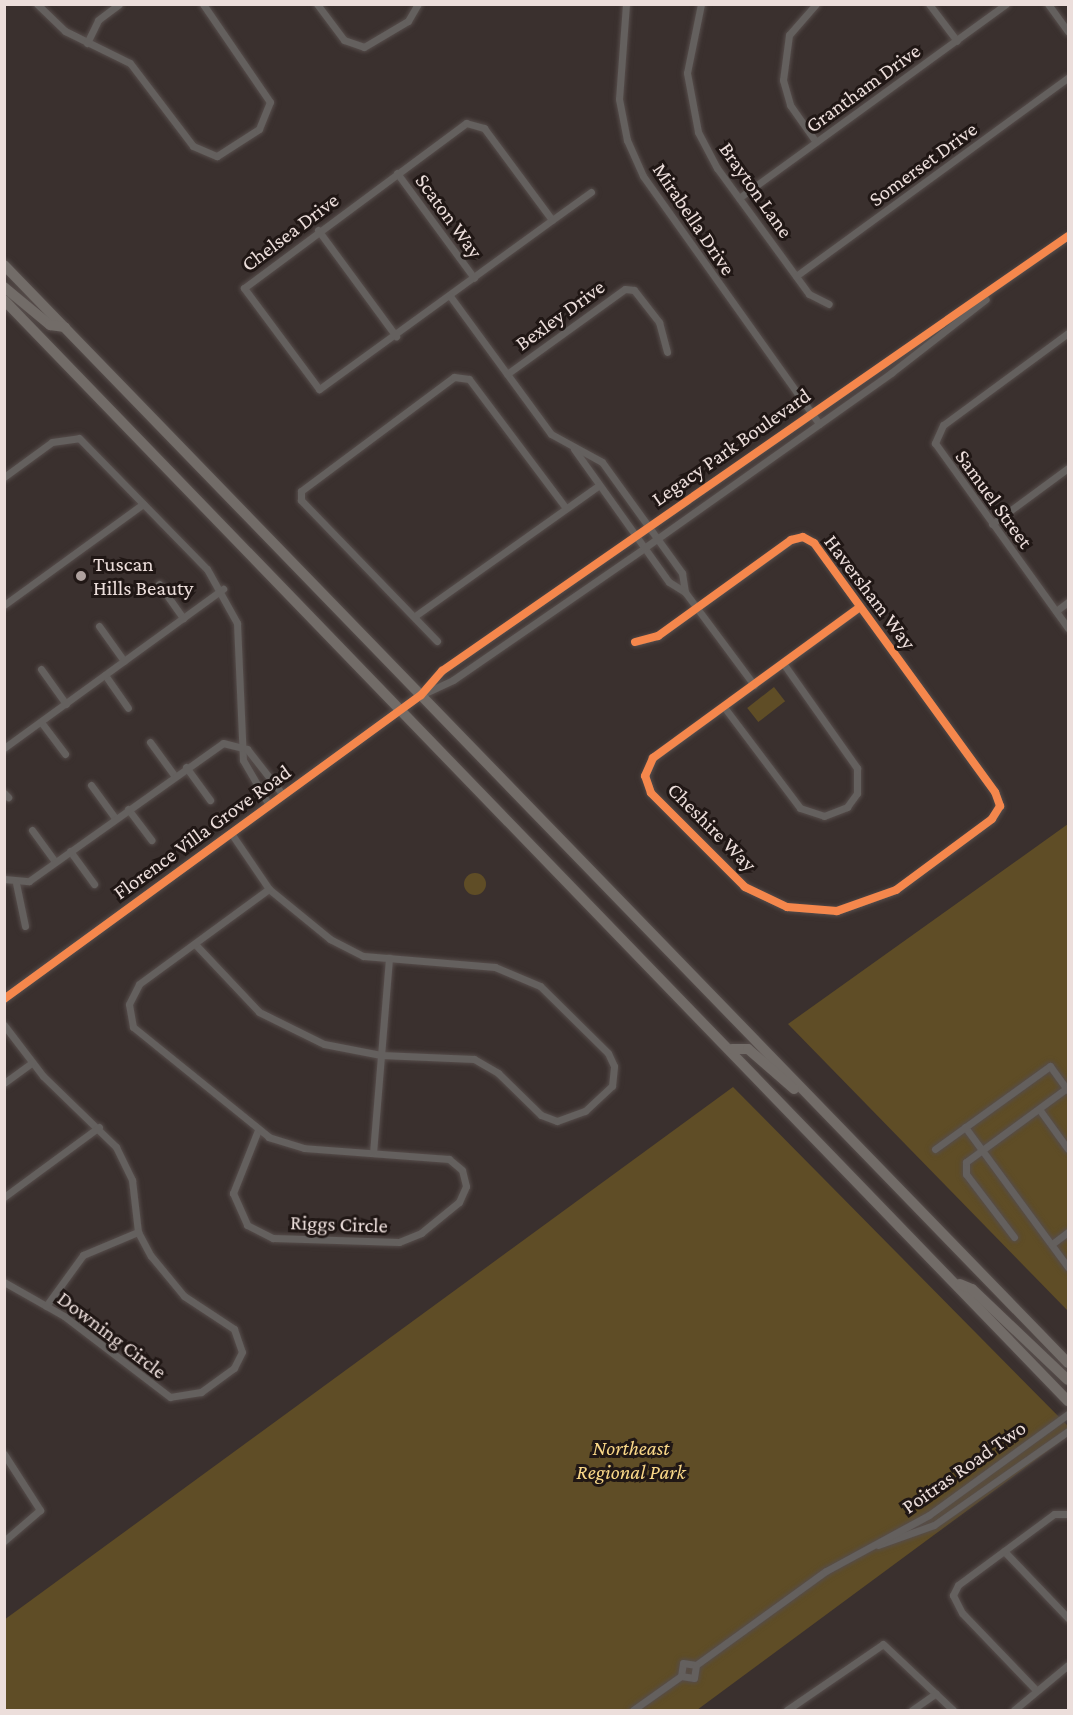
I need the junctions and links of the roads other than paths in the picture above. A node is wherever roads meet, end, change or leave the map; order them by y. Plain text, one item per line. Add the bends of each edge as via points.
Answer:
1 (37, 4) edge
2 (119, 4) edge
3 (203, 4) edge
4 (317, 4) edge
5 (418, 4) edge
6 (626, 4) edge
7 (701, 4) edge
8 (816, 4) edge
9 (929, 4) edge
10 (1006, 4) edge
11 (1048, 4) edge
12 (1068, 32) edge
13 (957, 41) junction
14 (87, 43) junction
15 (1068, 78) edge
16 (816, 142) junction
17 (397, 173) junction
18 (591, 192) dead end
19 (739, 198) junction
20 (552, 220) junction
21 (318, 230) junction
22 (1068, 236) edge
23 (4, 265) edge
24 (796, 276) junction
25 (474, 278) junction
26 (4, 287) edge
27 (993, 291) junction
28 (450, 296) junction
29 (4, 300) edge
30 (829, 304) dead end
31 (65, 327) junction
32 (1068, 333) edge
33 (396, 336) junction
34 (667, 352) dead end
35 (507, 374) junction
36 (811, 413) junction
37 (819, 424) junction
38 (574, 449) junction
39 (1068, 468) edge
40 (4, 477) edge
41 (599, 485) junction
42 (143, 504) junction
43 (566, 508) junction
44 (992, 524) junction
45 (648, 527) junction
46 (635, 536) junction
47 (657, 538) junction
48 (644, 548) junction
49 (159, 584) dead end
50 (223, 589) junction
51 (685, 592) junction
52 (1068, 602) edge
53 (4, 605) edge
54 (860, 607) junction
55 (697, 608) junction
56 (1056, 611) junction
57 (415, 616) junction
58 (183, 618) junction
59 (99, 626) dead end
60 (1068, 628) edge
61 (437, 641) dead end
62 (635, 642) dead end
63 (124, 661) junction
64 (783, 663) junction
65 (41, 669) dead end
66 (105, 675) junction
67 (754, 685) junction
68 (421, 695) junction
69 (66, 704) junction
70 (724, 707) junction
71 (128, 708) dead end
72 (403, 708) junction
73 (41, 722) junction
74 (150, 742) dead end
75 (5, 746) edge
76 (243, 746) junction
77 (65, 754) dead end
78 (186, 767) junction
79 (174, 775) junction
80 (91, 785) dead end
81 (283, 795) junction
82 (210, 800) dead end
83 (269, 805) junction
84 (1000, 806) joint
85 (128, 809) junction
86 (115, 818) junction
87 (32, 830) dead end
88 (231, 833) junction
89 (151, 840) dead end
90 (70, 851) junction
91 (56, 862) junction
92 (4, 879) edge
93 (16, 883) junction
94 (94, 884) dead end
95 (269, 889) junction
96 (25, 926) dead end
97 (195, 944) junction
98 (389, 958) junction
99 (4, 999) edge
100 (4, 1025) edge
101 (732, 1048) junction
102 (381, 1055) junction
103 (32, 1063) junction
104 (4, 1083) edge
105 (1067, 1088) edge
106 (1039, 1109) junction
107 (99, 1127) junction
108 (965, 1127) junction
109 (258, 1130) junction
110 (856, 1145) junction
111 (935, 1149) dead end
112 (1068, 1149) edge
113 (983, 1150) junction
114 (374, 1153) junction
115 (4, 1197) edge
116 (138, 1232) junction
117 (1068, 1232) edge
118 (1014, 1237) dead end
119 (1052, 1244) junction
120 (1068, 1266) edge
121 (954, 1281) junction
122 (4, 1282) edge
123 (46, 1306) junction
124 (1068, 1363) edge
125 (1068, 1380) edge
126 (1068, 1401) edge
127 (1068, 1414) edge
128 (1068, 1431) edge
129 (4, 1454) edge
130 (1065, 1513) edge
131 (4, 1541) edge
132 (878, 1545) junction
133 (1004, 1551) junction
134 (1068, 1618) edge
135 (696, 1665) junction
136 (1068, 1665) edge
137 (681, 1676) junction
138 (1035, 1689) junction
139 (936, 1692) junction
140 (633, 1710) edge
141 (787, 1710) edge
142 (912, 1710) edge
143 (953, 1710) edge
144 (1014, 1710) edge

1 - 14 street via 59,27
2 - 14 street via 98,20
3 - 14 street via 270,102 265,123 223,154 198,151 135,68
4 - 5 street via 344,40 364,47 408,21
6 - 36 street, Mirabella Drive via 619,99 627,140 643,176
7 - 19 street, Brayton Lane via 689,48 689,97 704,144
8 - 16 street via 789,35 783,80 790,105
9 - 13 street
10 - 13 street, Grantham Drive
11 - 12 street
13 - 16 street, Grantham Drive
15 - 24 street, Somerset Drive
16 - 19 street, Grantham Drive
17 - 20 street, Chelsea Drive via 461,126 476,122
17 - 21 street, Chelsea Drive
17 - 25 street, Scaton Way
18 - 20 street, Chelsea Drive
19 - 24 street, Brayton Lane
20 - 25 street, Chelsea Drive
21 - 33 street
21 - 33 street, Chelsea Drive via 244,288 311,384 319,389 329,386
22 - 27 street, Legacy Park Boulevard
23 - 31 highway
24 - 30 street, Brayton Lane via 814,298
25 - 28 street, Chelsea Drive
26 - 31 highway via 50,325
27 - 36 street, Legacy Park Boulevard via 936,324
27 - 37 street, Legacy Park Boulevard
28 - 33 street, Chelsea Drive
28 - 35 street
29 - 72 highway
31 - 68 highway
32 - 44 street, Samuel Street via 937,433 940,453
34 - 35 street, Bexley Drive via 659,322 634,290 625,289
35 - 38 street via 551,434
36 - 37 street, Mirabella Drive
36 - 45 street, Legacy Park Boulevard
37 - 47 street, Legacy Park Boulevard
38 - 41 street
38 - 45 street via 598,458
39 - 44 street
40 - 42 street via 52,442 71,436
41 - 43 street
41 - 46 street
42 - 50 street
42 - 53 street
43 - 57 street
43 - 57 street via 469,379 454,377 301,490 302,500
44 - 56 street, Samuel Street
45 - 46 street, Legacy Park Boulevard
45 - 47 street
46 - 48 street
46 - 68 street, Legacy Park Boulevard via 441,671
47 - 48 street, Legacy Park Boulevard
47 - 51 street via 682,573
48 - 51 street via 669,582
48 - 68 street, Legacy Park Boulevard via 453,680
49 - 58 street
50 - 58 street
50 - 76 street via 241,639
51 - 55 street
52 - 56 street
54 - 55 street, Haversham Way via 814,543 803,537 791,540
54 - 64 street, Cheshire Way
54 - 84 street, Haversham Way
55 - 62 street, Haversham Way via 658,636
55 - 67 street
56 - 60 street, Samuel Street
57 - 61 street
58 - 63 street
59 - 63 street
63 - 66 street
64 - 67 street, Cheshire Way
64 - 70 street via 857,768 857,793 847,807 824,816 800,808
65 - 69 street
66 - 69 street
66 - 71 street
67 - 70 street, Cheshire Way
68 - 72 street, Florence Villa Grove Road
68 - 110 highway
69 - 73 street
70 - 84 street, Cheshire Way via 653,759 646,782 730,874 775,903 825,912 875,901 992,819
72 - 81 street, Florence Villa Grove Road
72 - 101 highway
73 - 75 street
73 - 77 street
74 - 79 street
76 - 78 street via 217,744
76 - 81 street
76 - 83 street via 247,773
78 - 79 street
78 - 82 street
79 - 85 street
80 - 86 street
81 - 83 street, Florence Villa Grove Road
83 - 88 street, Florence Villa Grove Road
85 - 86 street
85 - 89 street
86 - 90 street
87 - 91 street
88 - 95 street
88 - 99 street, Florence Villa Grove Road
90 - 91 street
90 - 94 street
91 - 93 street
92 - 93 street
93 - 96 street
95 - 97 street, Riggs Circle
95 - 98 street via 330,939 363,956
97 - 102 street via 228,985 267,1017 324,1044
97 - 109 street, Riggs Circle via 139,984 129,1004 133,1027
98 - 102 street
98 - 102 street via 505,970 540,986 608,1053 615,1074 607,1094 566,1121 541,1115 498,1073 474,1059
100 - 103 street, Downing Circle
101 - 110 highway via 752,1052
101 - 121 highway
102 - 114 street
103 - 104 street
103 - 107 street, Downing Circle
105 - 106 street
105 - 108 street via 1050,1066
106 - 112 street
106 - 113 street
107 - 115 street
107 - 116 street, Downing Circle via 129,1173
108 - 111 street
108 - 113 street
109 - 114 street, Riggs Circle via 295,1147
109 - 114 street, Riggs Circle via 233,1193 247,1225 273,1238 399,1242 421,1233 459,1202 466,1186 462,1170 449,1159
110 - 124 highway
113 - 118 street via 966,1162 966,1174
113 - 119 street
116 - 123 street via 83,1255
116 - 123 street, Downing Circle via 174,1287 238,1333 242,1352 230,1372 195,1396 170,1397
117 - 119 street
119 - 120 street
121 - 125 highway via 972,1289
121 - 126 highway
122 - 123 street, Downing Circle
127 - 132 street, Poitras Road Two
128 - 132 street, Poitras Road Two via 945,1519
129 - 131 street via 40,1510
130 - 133 street
132 - 135 street, Poitras Road Two via 826,1571
133 - 134 street
133 - 138 street via 958,1585 953,1599
135 - 137 street, Poitras Road Two via 694,1678
135 - 137 street, Poitras Road Two via 683,1663
136 - 138 street
137 - 140 street, Poitras Road Two
138 - 144 street
139 - 141 street via 883,1644
139 - 142 street
139 - 143 street

